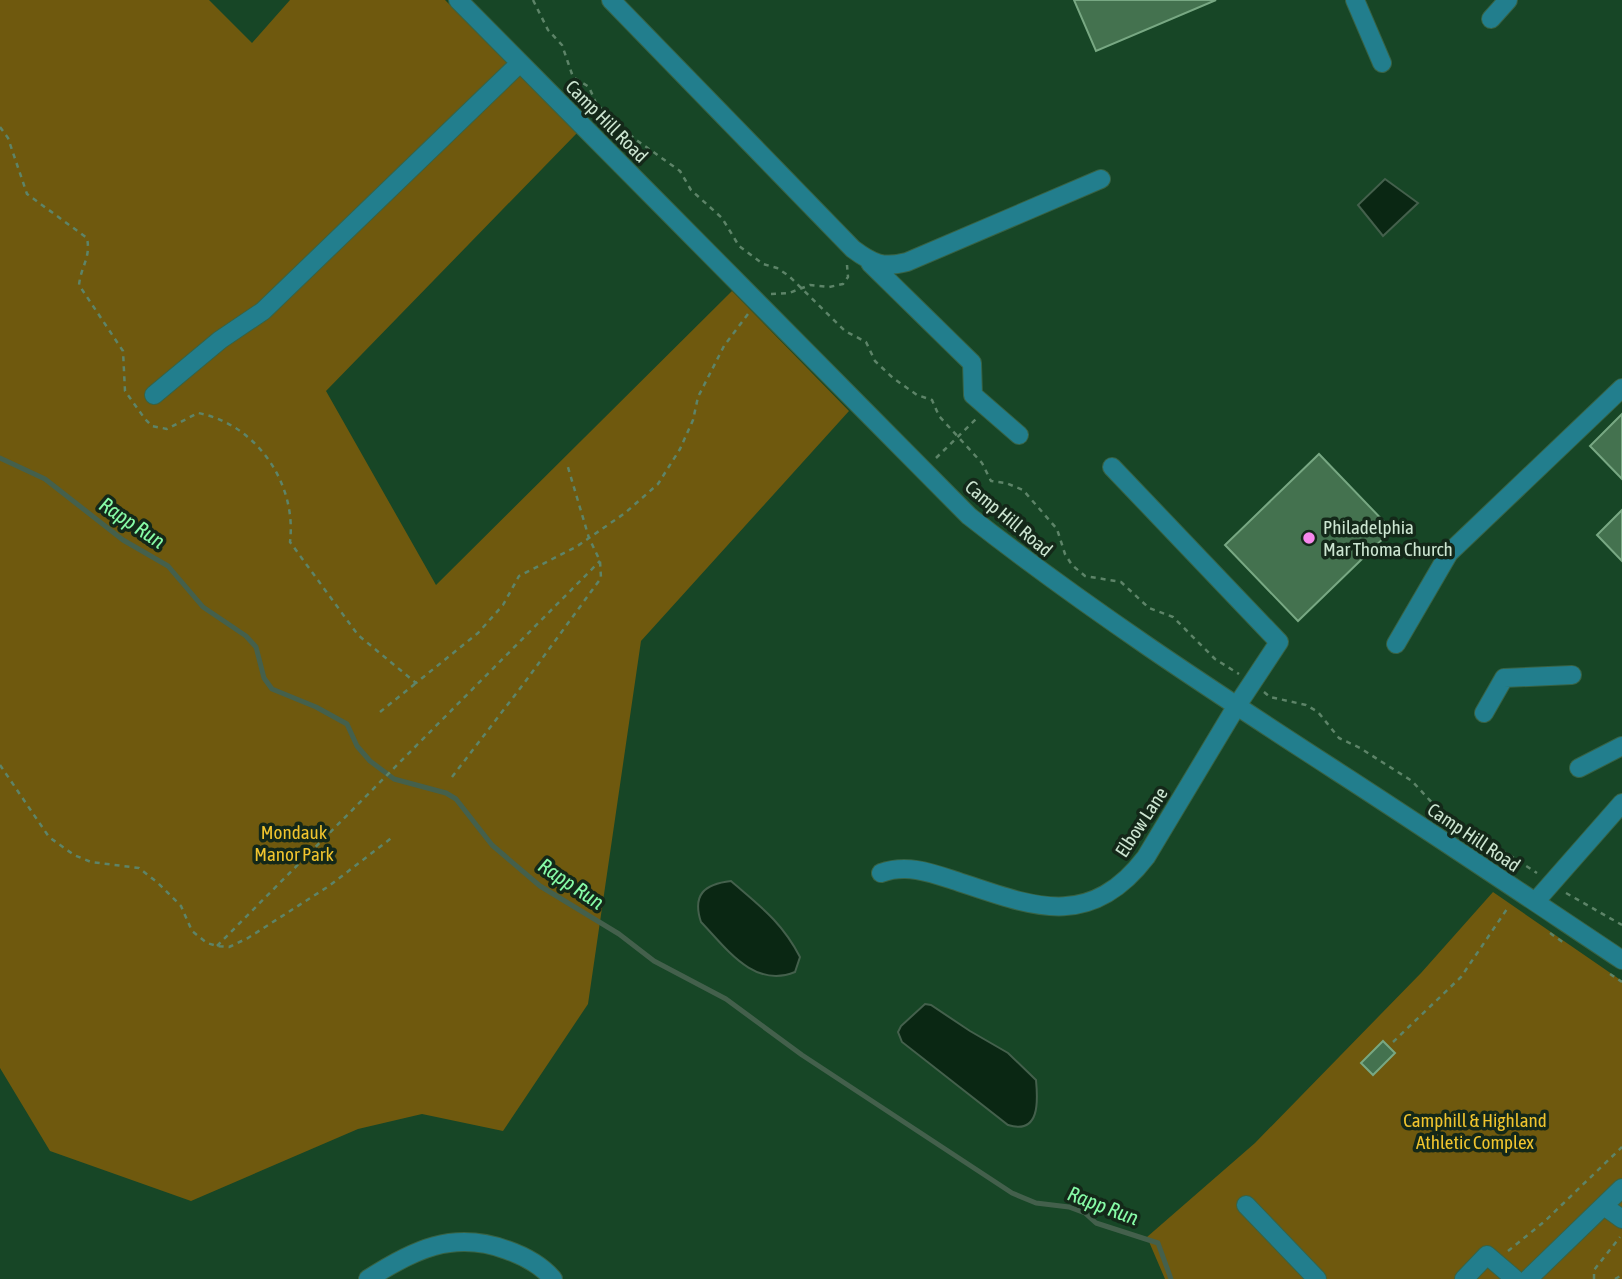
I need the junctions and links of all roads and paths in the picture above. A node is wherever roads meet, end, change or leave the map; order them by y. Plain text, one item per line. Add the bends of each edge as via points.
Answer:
1 (458, 0) edge
2 (533, 0) edge
3 (611, 0) edge
4 (1355, 0) edge
5 (1508, 0) edge
6 (1491, 19) dead end
7 (1382, 62) dead end
8 (520, 63) junction
9 (0, 127) edge
10 (1101, 180) dead end
11 (860, 255) junction
12 (801, 288) junction
13 (758, 304) junction
14 (1622, 388) edge
15 (154, 396) dead end
16 (988, 407) junction
17 (1019, 435) dead end
18 (958, 437) junction
19 (567, 464) dead end
20 (1112, 467) dead end
21 (923, 470) junction
22 (589, 538) junction
23 (600, 561) junction
24 (1396, 644) dead end
25 (1572, 675) dead end
26 (416, 683) junction
27 (1252, 683) junction
28 (1236, 707) junction
29 (380, 712) dead end
30 (1484, 713) dead end
31 (1622, 746) edge
32 (0, 765) edge
33 (1578, 768) dead end
34 (452, 777) dead end
35 (1622, 803) edge
36 (394, 836) dead end
37 (881, 873) dead end
38 (1551, 883) junction
39 (1518, 891) junction
40 (1535, 902) junction
41 (1622, 925) edge
42 (217, 946) junction
43 (1622, 960) edge
44 (1393, 1042) dead end
45 (1622, 1147) edge
46 (1622, 1188) edge
47 (1245, 1205) dead end
48 (1604, 1206) junction
49 (1622, 1219) edge
50 (1622, 1234) edge
51 (1495, 1262) junction
52 (1622, 1275) edge
53 (368, 1279) edge
54 (553, 1279) edge
55 (1317, 1279) edge
56 (1464, 1279) edge
57 (1515, 1279) edge
58 (1528, 1279) edge
59 (1594, 1279) edge
60 (1615, 1279) edge

1 - 8 street, Camp Hill Road
2 - 12 path via 548,30 562,45 573,76 589,87 596,103 680,171 691,190 722,218 739,247
3 - 11 street
4 - 7 street
5 - 6 street
8 - 13 street, Camp Hill Road
8 - 15 street via 263,311 220,340
9 - 26 path via 27,194 87,238 90,251 79,285 123,351 125,391 145,419 167,429 198,413 229,422 247,434 280,477 292,529 290,542 358,635
10 - 11 street via 907,262 889,266
11 - 12 path via 847,260 848,277 843,284
11 - 16 street via 972,363 973,395
12 - 13 path via 770,294
12 - 18 path via 845,331 866,342 875,361 893,378 932,400
13 - 21 street, Camp Hill Road
13 - 22 path via 724,346 698,397 680,449 658,484
14 - 24 street via 1449,553
16 - 17 street
16 - 18 path
18 - 21 path
18 - 27 path via 982,463 991,481 1023,490 1045,513 1072,565 1086,576 1121,582 1149,608 1173,617 1215,659
19 - 22 path
20 - 27 street, Elbow Lane via 1279,642
21 - 28 street, Camp Hill Road via 969,516 1046,576
22 - 23 path
22 - 26 path via 519,576 503,605 478,633
23 - 34 path via 601,578 582,606
23 - 42 path
25 - 30 street via 1504,678
26 - 29 path
27 - 28 street, Elbow Lane
27 - 38 path via 1270,696 1318,712 1339,738 1412,781 1436,807
28 - 37 street, Elbow Lane via 1146,857 1118,886 1087,903 1056,908 1013,900 930,872 894,868
28 - 39 street, Camp Hill Road
31 - 33 street
32 - 42 path via 49,837 91,862 139,867 181,906 192,931
35 - 38 street
36 - 42 path via 329,886 248,938 229,947
38 - 40 street
38 - 41 path
39 - 40 street, Camp Hill Road
39 - 44 path via 1461,976
40 - 43 street, Camp Hill Road
45 - 51 path
46 - 48 street
47 - 55 street
48 - 49 street
48 - 58 street
50 - 59 path via 1594,1270
51 - 56 street via 1487,1255
51 - 57 street
52 - 60 path
53 - 54 street via 429,1247 474,1240 522,1256

